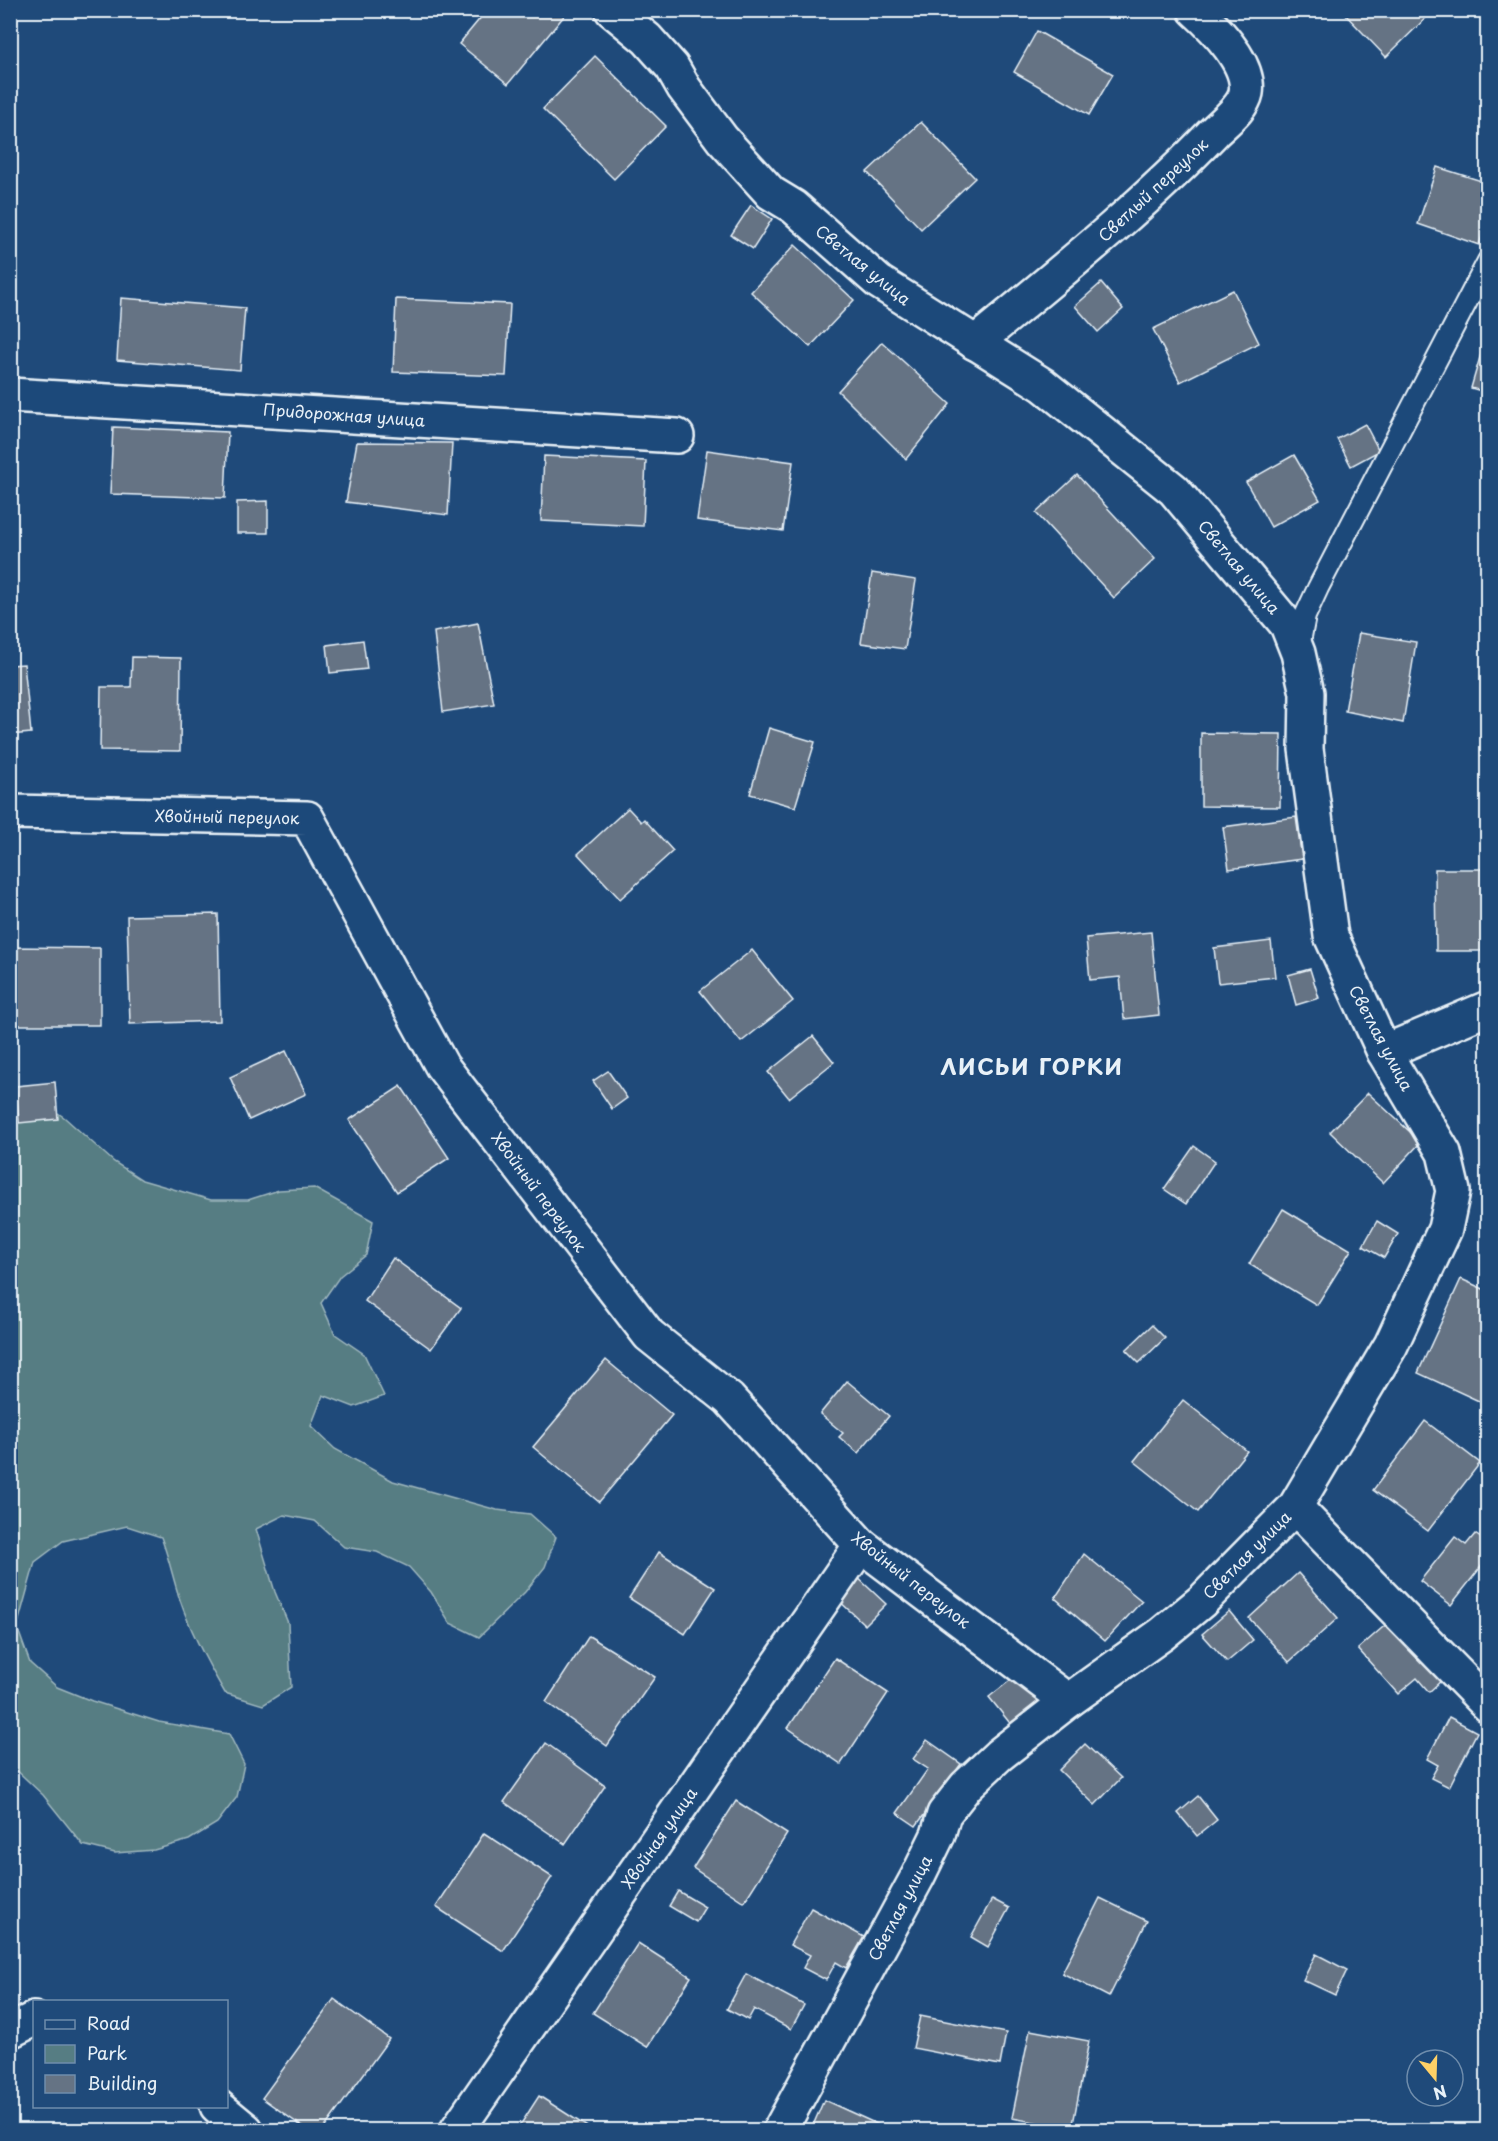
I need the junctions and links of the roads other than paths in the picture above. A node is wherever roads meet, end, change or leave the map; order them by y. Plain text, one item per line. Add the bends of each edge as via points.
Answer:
1 (612, 10) edge
2 (1195, 10) edge
3 (1488, 261) edge
4 (975, 344) junction
5 (10, 395) edge
6 (677, 436) dead end
7 (1298, 653) junction
8 (10, 812) edge
9 (1488, 1008) edge
10 (1384, 1052) junction
11 (1294, 1507) junction
12 (861, 1545) junction
13 (1068, 1701) junction
14 (1488, 1705) edge
15 (33, 2020) edge
16 (10, 2031) edge
17 (219, 2108) edge
18 (246, 2130) edge
19 (457, 2130) edge
20 (780, 2130) edge

1 - 4 street, Светлая улица via 672,67 722,139 771,193 794,207 879,282
2 - 4 street, Светлый переулок via 1219,31 1239,63 1246,94 1237,109 1171,176
3 - 7 lane via 1305,616
4 - 7 street, Светлая улица via 1043,386 1174,490 1287,625
5 - 6 street, Придорожная улица
7 - 10 street, Светлая улица via 1307,693 1306,749 1331,936
8 - 12 street, Хвойный переулок via 307,818 448,1074 649,1335 729,1398
9 - 10 street
10 - 11 street, Светлая улица via 1444,1153 1453,1191 1445,1229 1391,1345
11 - 13 street, Светлая улица via 1202,1601
11 - 14 street
12 - 13 street, Хвойный переулок
12 - 19 street, Хвойная улица
13 - 20 street, Светлая улица via 999,1755 966,1786 944,1814 918,1876
15 - 16 street
17 - 18 street

